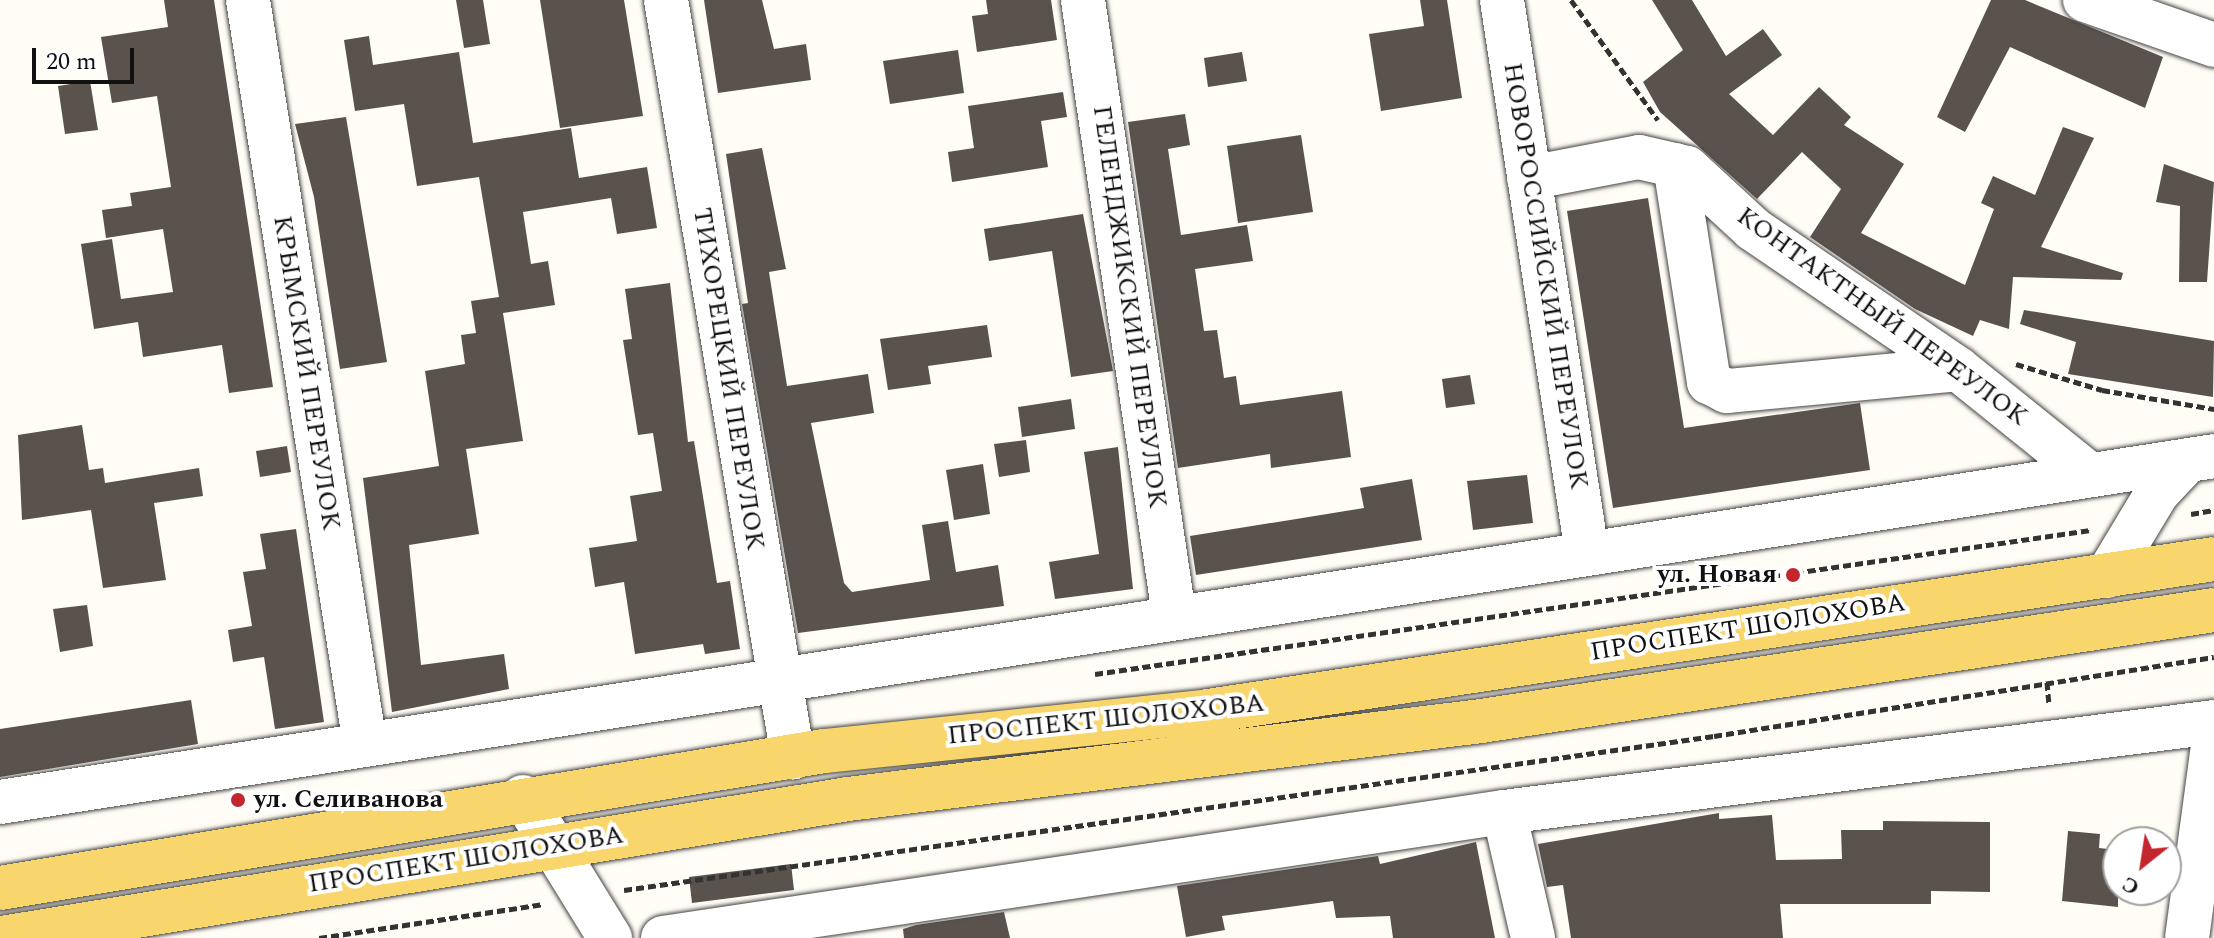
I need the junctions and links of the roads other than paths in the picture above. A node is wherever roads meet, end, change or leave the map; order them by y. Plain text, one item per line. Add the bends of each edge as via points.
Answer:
1 (248, 0) edge
2 (666, 0) edge
3 (1083, 0) edge
4 (1502, 0) edge
5 (2085, 0) edge
6 (2214, 45) edge
7 (1675, 165) junction
8 (1529, 178) junction
9 (1958, 369) junction
10 (2201, 458) edge
11 (2090, 475) junction
12 (1587, 553) junction
13 (2214, 559) edge
14 (2107, 576) junction
15 (2214, 610) edge
16 (1174, 615) junction
17 (779, 684) junction
18 (2214, 722) edge
19 (2214, 737) edge
20 (365, 745) junction
21 (793, 757) junction
22 (523, 797) junction
23 (0, 802) edge
24 (1504, 812) junction
25 (548, 845) junction
26 (0, 888) edge
27 (65, 933) edge
28 (2, 938) edge
29 (610, 938) edge
30 (663, 938) edge
31 (1533, 938) edge
32 (2187, 938) edge

1 - 20 street, КРЫМСКИЙ ПЕРЕУЛОК
2 - 17 street, ТИХОРЕЦКИЙ ПЕРЕУЛОК
3 - 16 street, ГЕЛЕНДЖИКСКИЙ ПЕРЕУЛОК
4 - 8 street, НОВОРОССИЙСКИЙ ПЕРЕУЛОК
5 - 6 street
7 - 8 street, КОНТАКТНЫЙ ПЕРЕУЛОК via 1639,157
7 - 9 street, КОНТАКТНЫЙ ПЕРЕУЛОК via 1753,229
7 - 9 street via 1709,382 1727,391
8 - 12 street, НОВОРОССИЙСКИЙ ПЕРЕУЛОК
9 - 11 street, КОНТАКТНЫЙ ПЕРЕУЛОК
10 - 11 street
10 - 14 street via 2137,523
11 - 12 street
12 - 16 street
13 - 14 main road, ПРОСПЕКТ ШОЛОХОВА
14 - 21 main road, ПРОСПЕКТ ШОЛОХОВА via 1208,711
15 - 25 main road, ПРОСПЕКТ ШОЛОХОВА via 1481,721 848,799
16 - 17 street
17 - 20 street
17 - 21 street, ТИХОРЕЦКИЙ ПЕРЕУЛОК
18 - 24 street
19 - 32 street
20 - 23 street
21 - 22 main road, ПРОСПЕКТ ШОЛОХОВА
22 - 25 street
22 - 26 main road, ПРОСПЕКТ ШОЛОХОВА
24 - 30 street
24 - 31 street
25 - 27 main road, ПРОСПЕКТ ШОЛОХОВА
25 - 29 street
27 - 28 main road, ПРОСПЕКТ ШОЛОХОВА

